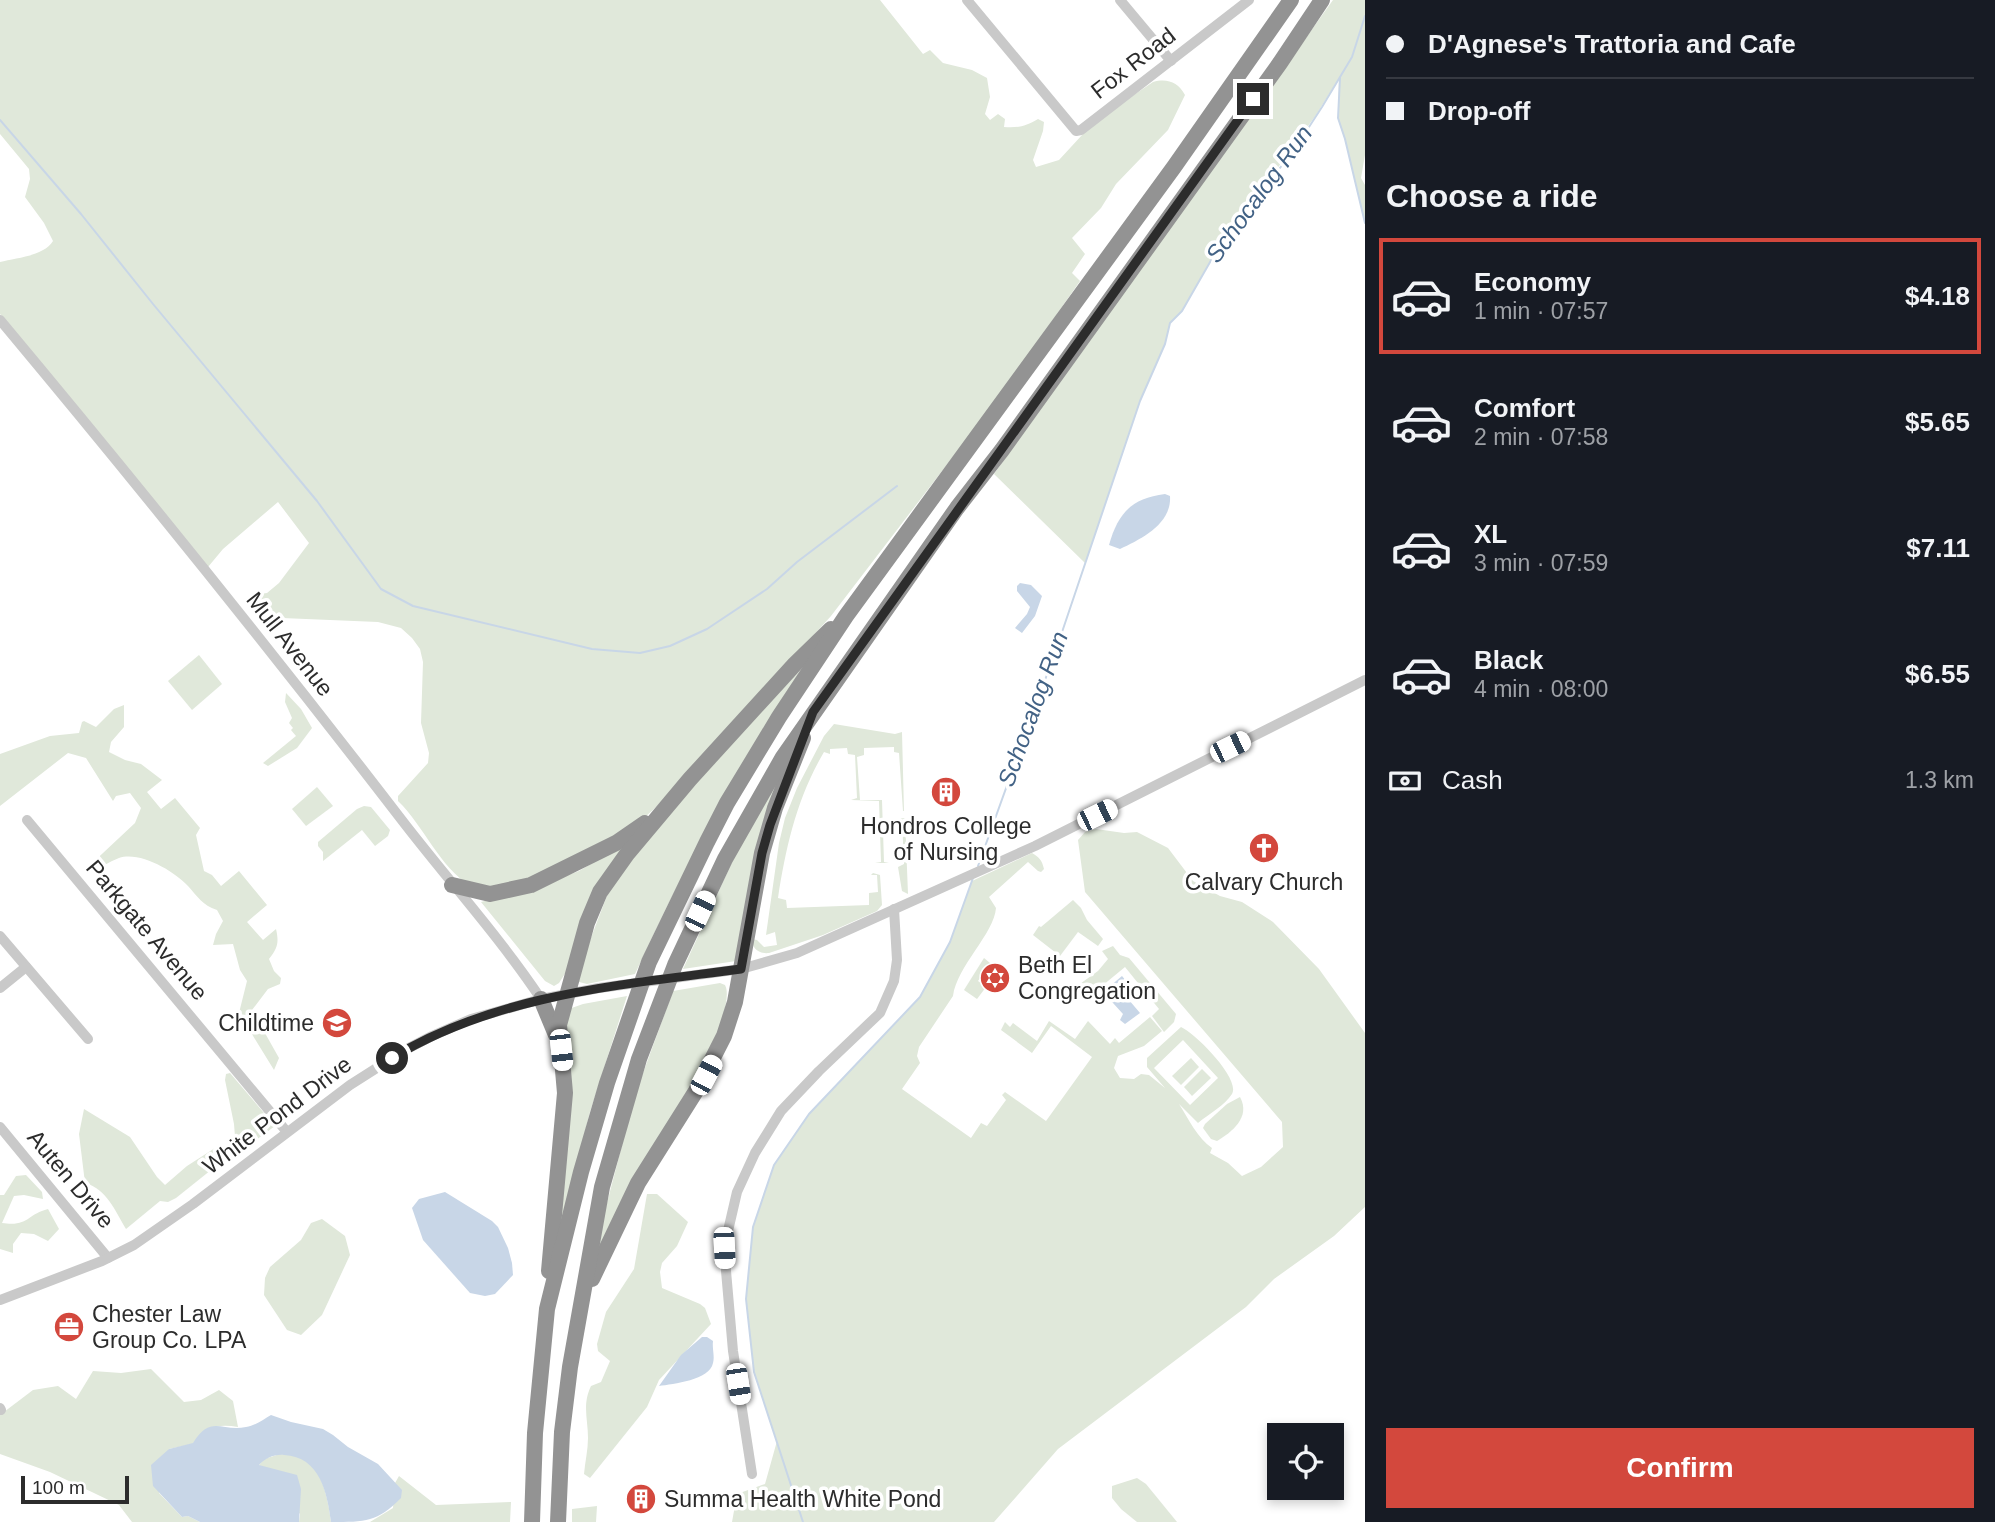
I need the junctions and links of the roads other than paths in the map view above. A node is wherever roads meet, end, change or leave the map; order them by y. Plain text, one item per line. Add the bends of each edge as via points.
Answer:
1 (967, 0) edge
2 (1120, 0) edge
3 (1249, 0) edge
4 (1291, 0) edge
5 (1322, 0) edge
6 (1171, 61) junction
7 (0, 320) edge
8 (846, 616) junction
9 (1365, 680) edge
10 (813, 712) junction
11 (662, 812) junction
12 (27, 820) dead end
13 (452, 885) junction
14 (894, 909) junction
15 (0, 936) edge
16 (26, 967) junction
17 (741, 969) junction
18 (0, 988) edge
19 (565, 995) junction
20 (541, 999) junction
21 (88, 1039) dead end
22 (561, 1050) junction
23 (0, 1127) edge
24 (287, 1132) junction
25 (108, 1258) junction
26 (0, 1300) edge
27 (582, 1301) junction
28 (547, 1309) junction
29 (752, 1474) dead end
30 (532, 1522) edge
31 (558, 1522) edge

1 - 6 street, Fox Road via 1076,131
2 - 6 street
3 - 6 street, Fox Road
4 - 8 highway
5 - 10 highway
7 - 13 street, Mull Avenue via 267,648
8 - 11 highway via 794,664
8 - 28 highway via 727,803 653,953 590,1137
9 - 14 street, White Pond Drive via 1035,846
10 - 17 highway via 762,853
10 - 27 highway via 746,820 675,965 615,1138
11 - 13 highway via 616,844 531,885 490,894
11 - 19 highway via 600,892
12 - 24 street, Parkgate Avenue
13 - 20 street, Mull Avenue
14 - 17 street, White Pond Drive via 816,945
14 - 29 street via 897,960 894,981 880,1013 781,1111 737,1192 724,1248 733,1351
15 - 16 street
16 - 18 street
16 - 21 street
17 - 19 street, White Pond Drive
17 - 27 highway via 718,1051 638,1183
19 - 20 street, White Pond Drive
19 - 22 highway via 559,1025
20 - 22 highway
20 - 24 street, White Pond Drive via 471,1019 414,1045
22 - 28 highway via 565,1093
23 - 25 street, Auten Drive
24 - 25 street, White Pond Drive via 145,1238
25 - 26 street, White Pond Drive
27 - 31 highway via 562,1432
28 - 30 highway

